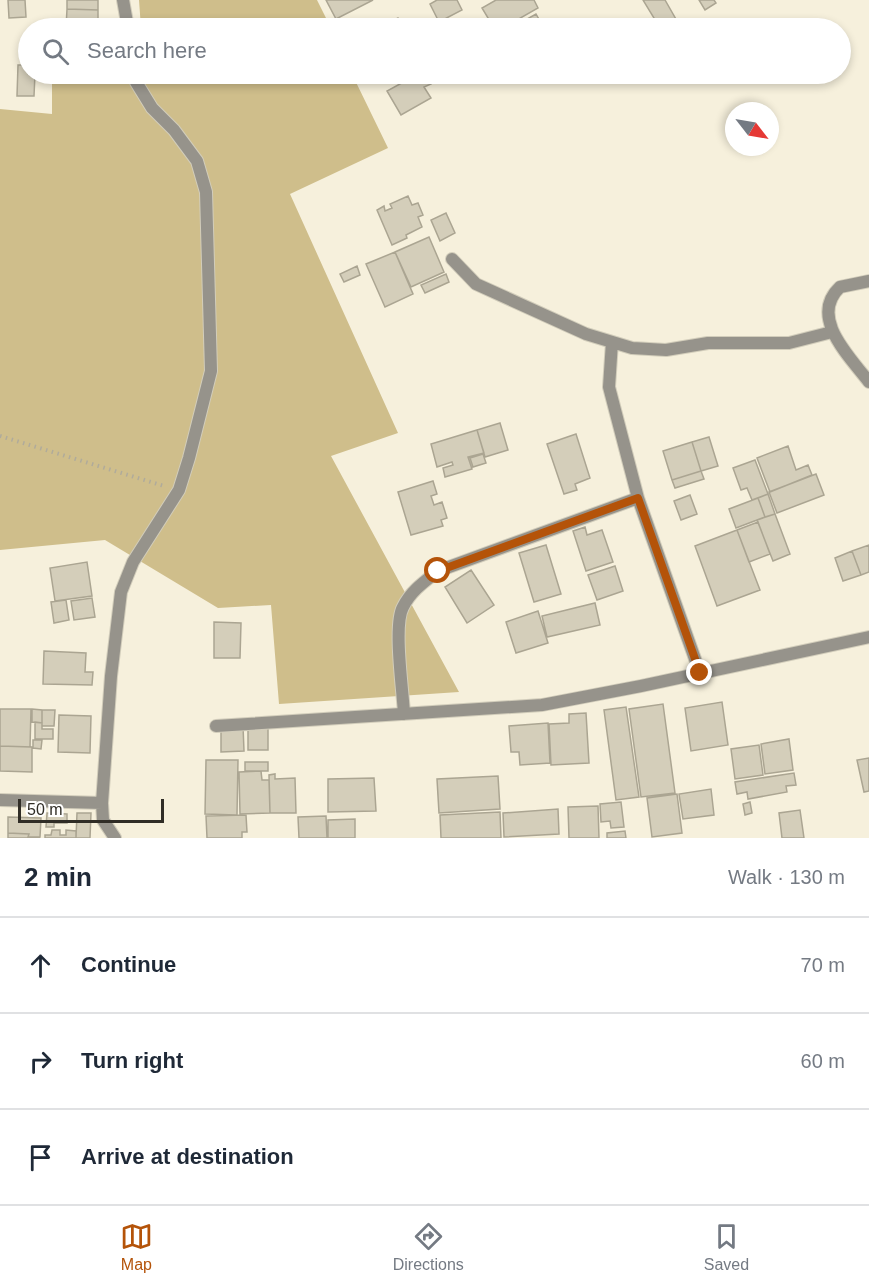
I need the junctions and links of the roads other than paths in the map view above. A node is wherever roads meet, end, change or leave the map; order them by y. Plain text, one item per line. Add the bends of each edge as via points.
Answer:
1 (123, 0) edge
2 (126, 18) edge
3 (137, 84) edge
4 (452, 259) dead end
5 (869, 281) edge
6 (832, 332) junction
7 (612, 342) junction
8 (869, 382) edge
9 (638, 498) junction
10 (869, 636) edge
11 (700, 673) junction
12 (404, 714) junction
13 (216, 726) dead end
14 (0, 800) edge
15 (102, 803) junction
16 (115, 838) edge

1 - 2 street
3 - 15 street via 152,108 197,161 206,192 211,371 179,490 133,562 121,592
4 - 7 street via 476,284
5 - 6 street via 840,287 833,293 827,316
6 - 7 street via 789,343 708,343 666,350 632,348
6 - 8 street
7 - 9 street via 609,387
9 - 11 street
9 - 12 street via 438,571 414,590 401,609 399,630
10 - 11 street
11 - 12 street via 542,705
12 - 13 street
14 - 15 street
15 - 16 street via 103,819

